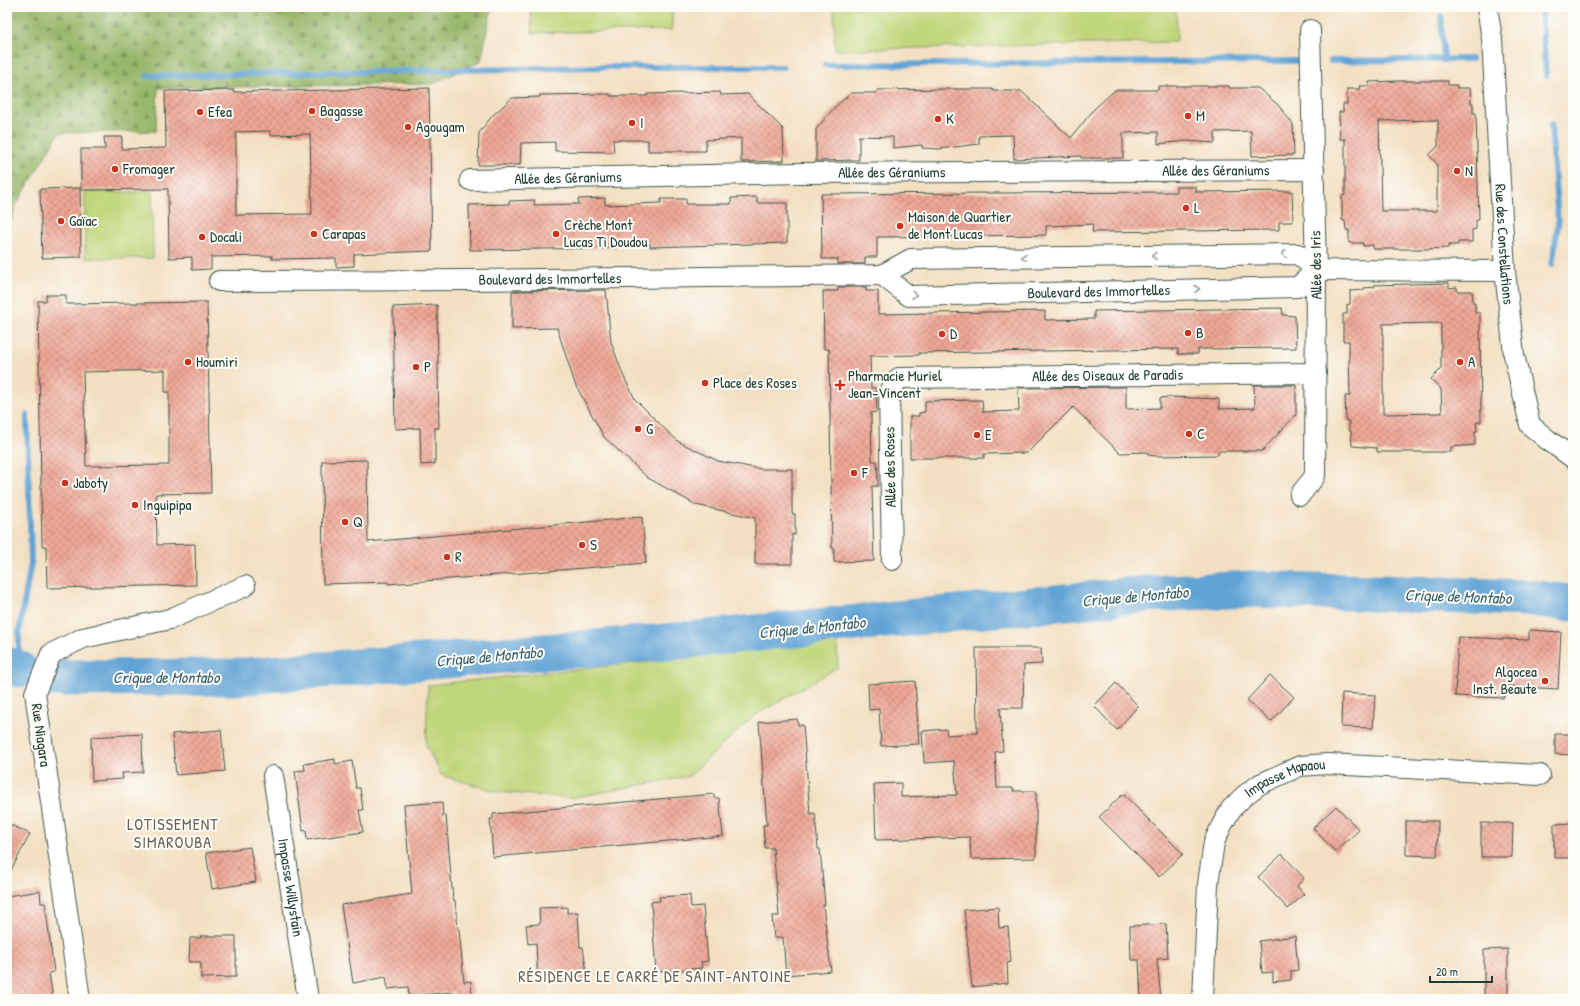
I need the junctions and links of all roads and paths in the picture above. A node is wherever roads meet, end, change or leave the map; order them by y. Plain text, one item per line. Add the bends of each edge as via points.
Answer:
1 (1487, 7) edge
2 (1310, 30) dead end
3 (1314, 170) junction
4 (470, 180) dead end
5 (1316, 270) junction
6 (1505, 271) junction
7 (882, 275) junction
8 (219, 281) dead end
9 (1316, 373) junction
10 (899, 378) joint
11 (1573, 458) edge
12 (1300, 495) dead end
13 (892, 560) dead end
14 (245, 586) dead end
15 (1540, 774) dead end
16 (274, 776) dead end
17 (80, 999) edge
18 (308, 999) edge
19 (1203, 999) edge

1 - 6 street, Rue des Constellations via 1492,38
2 - 3 street, Allée des Iris
3 - 4 street, Allée des Géraniums via 799,173
3 - 5 street, Allée des Iris
5 - 6 street
5 -> 7 street, Boulevard des Immortelles via 1298,254 911,259
7 -> 5 street, Boulevard des Immortelles via 909,296 1298,287
5 - 9 street, Allée des Iris
6 - 11 street, Rue des Constellations via 1514,355 1530,425
7 - 8 street, Boulevard des Immortelles
9 - 10 street, Allée des Oiseaux de Paradis
9 - 12 street, Allée des Iris via 1315,476
10 - 13 street, Allée des Roses via 889,392
14 - 17 street, Rue Niagara via 170,619 70,643 51,654 35,693
15 - 19 street, Impasse Mapaou via 1327,764 1300,766 1260,784 1245,794 1231,809 1214,842 1208,884
16 - 18 street, Impasse Willystain

